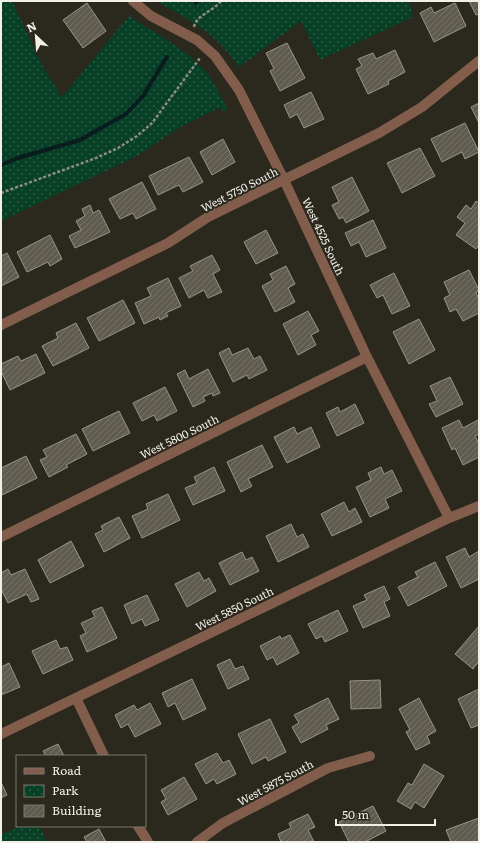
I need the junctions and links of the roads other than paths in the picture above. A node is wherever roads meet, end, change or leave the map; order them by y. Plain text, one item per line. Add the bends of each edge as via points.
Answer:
1 (133, 1) edge
2 (479, 62) edge
3 (284, 180) junction
4 (1, 325) edge
5 (367, 356) junction
6 (479, 506) edge
7 (448, 518) junction
8 (1, 537) edge
9 (76, 698) junction
10 (1, 734) edge
11 (104, 755) edge
12 (370, 756) dead end
13 (139, 827) edge
14 (148, 842) edge
15 (197, 842) edge

1 - 3 street, West 4525 South via 151,16 197,40 215,56 238,90
2 - 3 street, West 5750 South via 422,107 379,133
3 - 4 street, West 5750 South via 208,217 168,244
3 - 5 street, West 4525 South
5 - 7 street, West 4525 South
5 - 8 street, West 5800 South
6 - 7 street, West 5850 South
7 - 9 street, West 5850 South
9 - 10 street, West 5850 South
9 - 11 street
12 - 15 street, West 5875 South via 328,768 223,823
13 - 14 street

